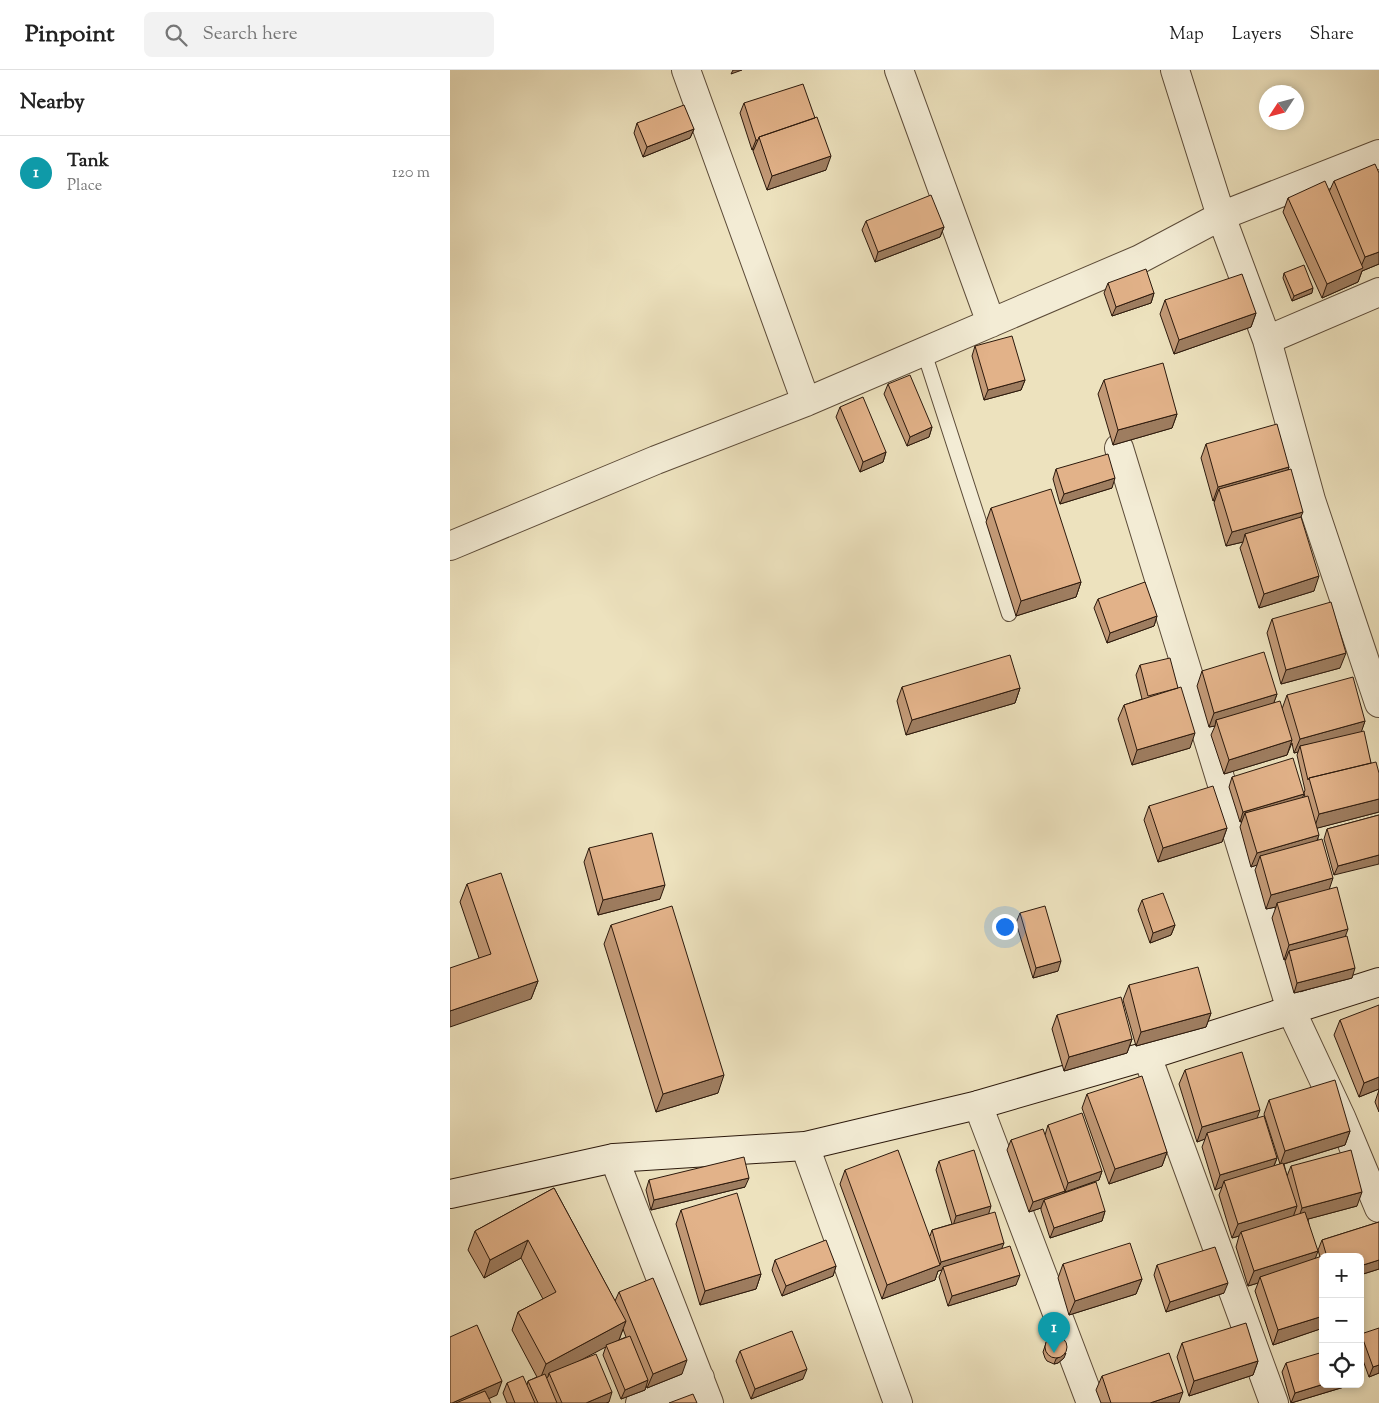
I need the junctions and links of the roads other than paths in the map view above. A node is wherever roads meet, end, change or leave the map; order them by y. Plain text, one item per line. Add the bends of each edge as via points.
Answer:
1 (686, 70) edge
2 (899, 70) edge
3 (1175, 70) edge
4 (1379, 154) edge
5 (1222, 216) junction
6 (1379, 292) edge
7 (991, 323) junction
8 (1267, 340) junction
9 (924, 352) junction
10 (806, 402) junction
11 (1119, 448) edge
12 (450, 546) edge
13 (1009, 614) dead end
14 (1379, 703) edge
15 (1379, 982) edge
16 (1291, 1010) junction
17 (1147, 1056) junction
18 (978, 1105) junction
19 (805, 1146) junction
20 (614, 1158) junction
21 (450, 1194) edge
22 (1379, 1208) edge
23 (700, 1378) junction
24 (640, 1403) edge
25 (709, 1403) edge
26 (898, 1403) edge
27 (1091, 1403) edge
28 (1274, 1403) edge

1 - 10 street
2 - 7 street
3 - 5 street
4 - 5 street
5 - 7 street via 1140,259
5 - 8 street
6 - 8 street
7 - 9 street
8 - 14 street via 1311,500
9 - 10 street
9 - 13 lane
10 - 12 street
11 - 16 street
15 - 16 street
16 - 17 street
16 - 22 street
17 - 18 street
17 - 28 street
18 - 19 street
18 - 27 street
19 - 20 street
19 - 26 street
20 - 21 street
20 - 23 street
23 - 24 street
23 - 25 street

